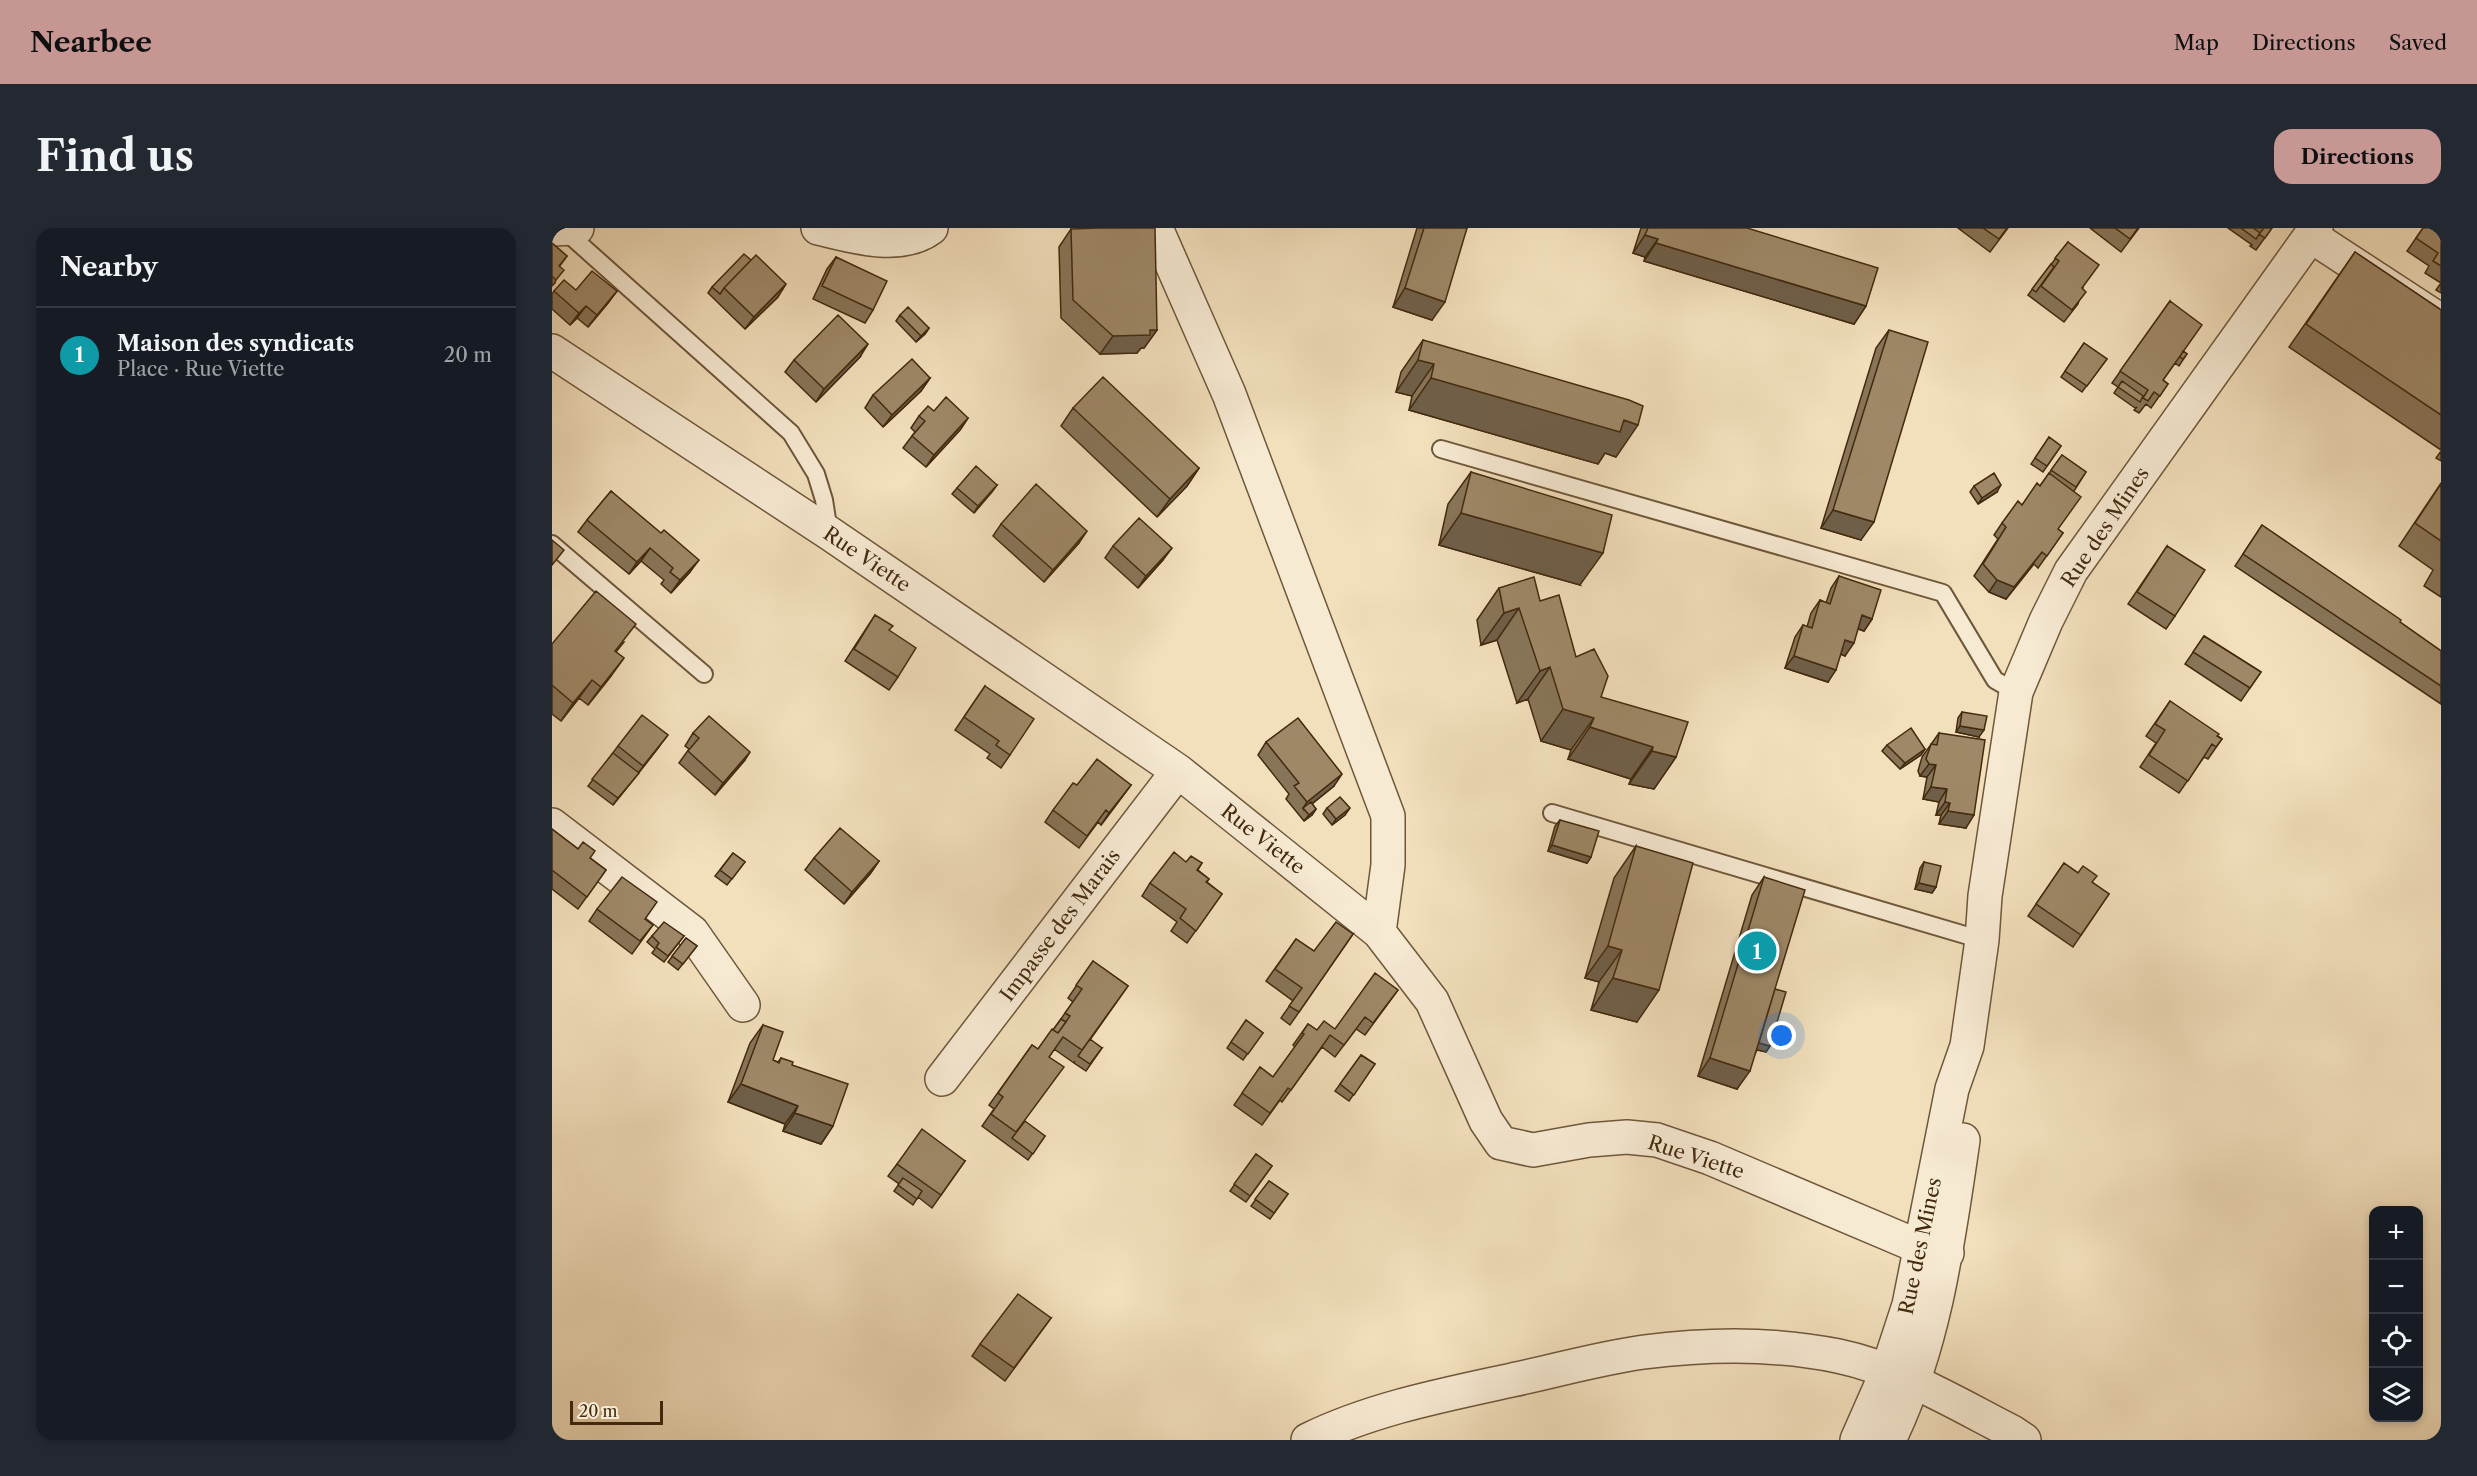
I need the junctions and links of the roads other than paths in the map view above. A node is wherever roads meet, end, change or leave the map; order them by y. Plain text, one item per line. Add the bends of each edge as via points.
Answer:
1 (818, 228) edge
2 (931, 228) edge
3 (1156, 228) edge
4 (564, 229) edge
5 (2314, 232) edge
6 (2441, 321) edge
7 (552, 351) edge
8 (1441, 449) dead end
9 (830, 533) junction
10 (552, 544) edge
11 (704, 674) dead end
12 (2016, 692) junction
13 (1178, 771) junction
14 (1552, 813) dead end
15 (552, 825) edge
16 (1379, 932) junction
17 (1982, 940) junction
18 (743, 1005) dead end
19 (942, 1079) dead end
20 (1934, 1249) junction
21 (1900, 1377) junction
22 (1882, 1435) edge
23 (1308, 1440) edge
24 (2024, 1440) edge

1 - 2 street via 876,242 922,235
3 - 16 street via 1229,394 1388,816 1388,865
4 - 9 lane via 790,433 816,474
5 - 6 street
5 - 12 street, Rue des Mines via 2071,571
7 - 9 street, Rue Viette
8 - 12 lane via 1943,593 1995,680
9 - 13 street, Rue Viette
10 - 11 lane
12 - 17 street, Rue des Mines via 1985,896
13 - 16 street, Rue Viette
13 - 19 street, Impasse des Marais
14 - 17 lane
15 - 18 street via 692,932
16 - 20 street, Rue Viette via 1432,1001 1486,1121 1502,1143 1533,1150 1589,1140 1657,1140 1710,1158 1908,1242
17 - 20 street, Rue des Mines via 1967,1046 1970,1092
20 - 21 street, Rue des Mines via 1929,1335
21 - 22 street, Rue des Mines
21 - 23 street via 1838,1356 1752,1345 1644,1352 1431,1397
21 - 24 street

